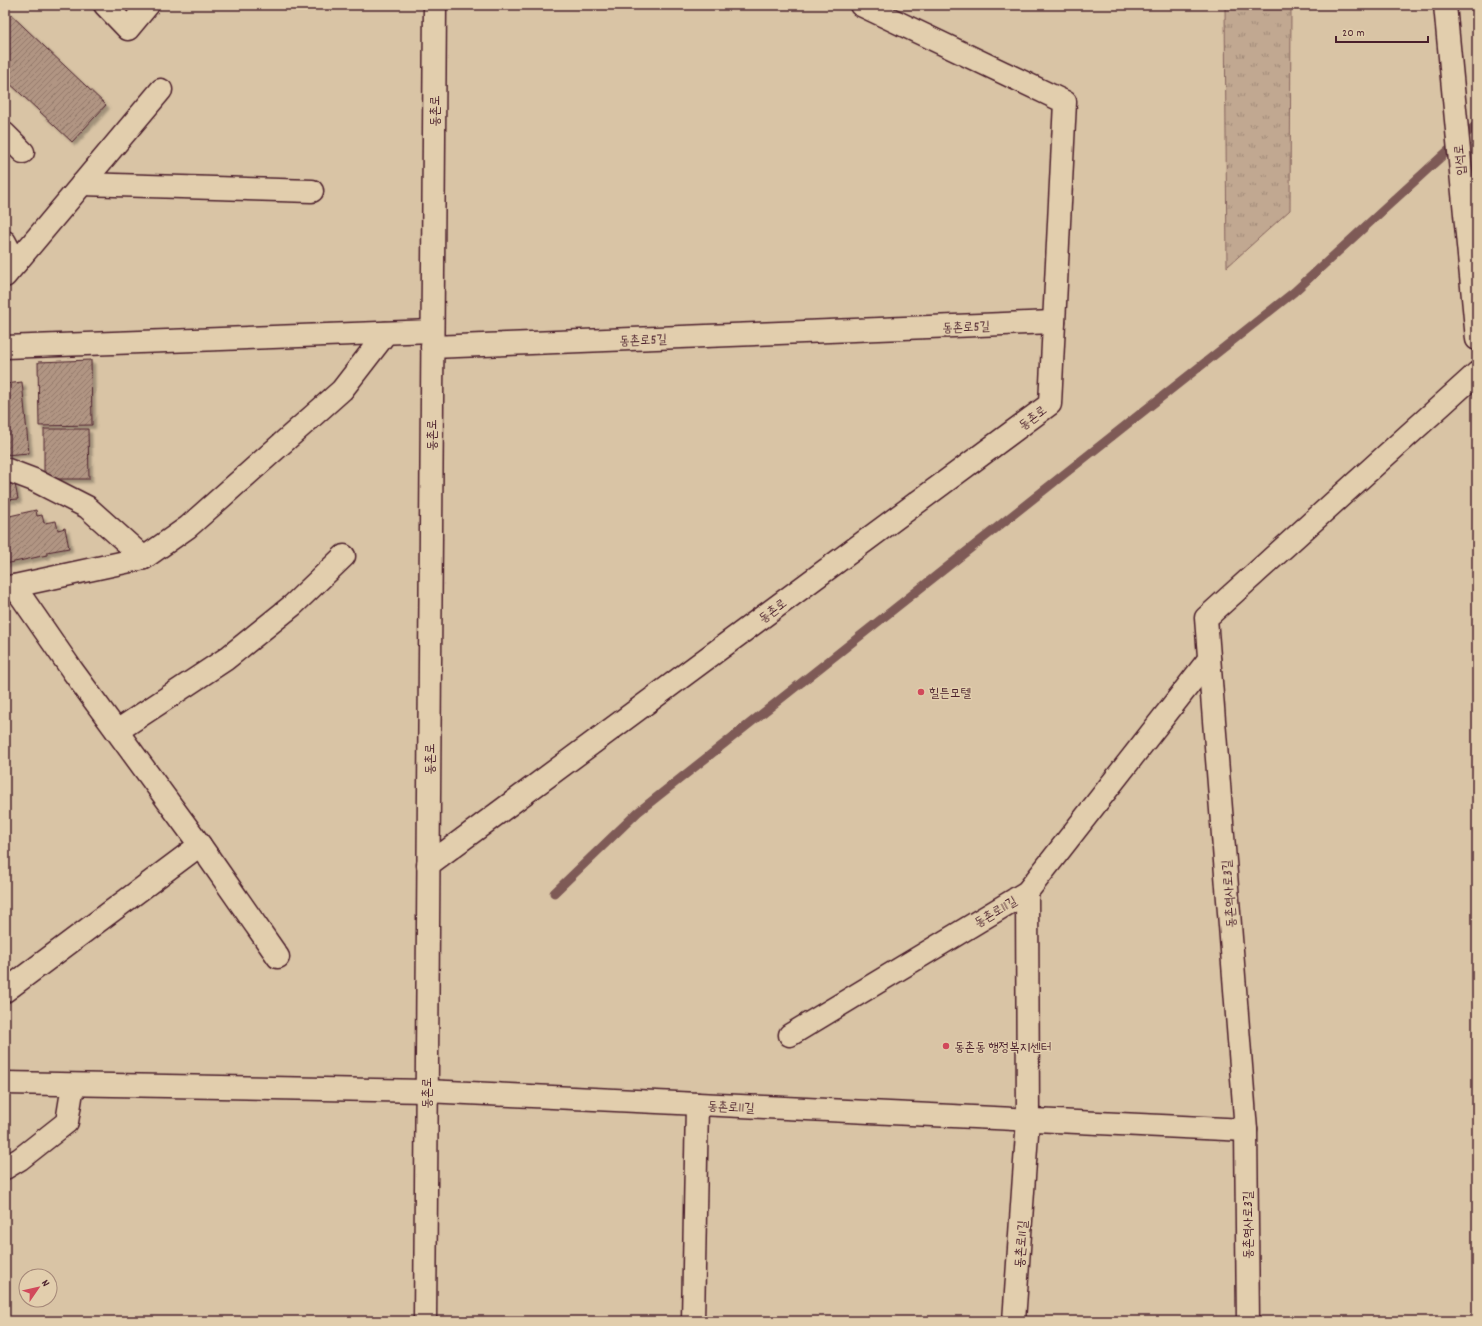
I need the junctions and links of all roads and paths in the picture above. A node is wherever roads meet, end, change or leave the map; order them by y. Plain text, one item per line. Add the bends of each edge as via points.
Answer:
1 (105, 5) edge
2 (148, 5) edge
3 (435, 5) edge
4 (860, 5) edge
5 (1451, 10) edge
6 (161, 90) dead end
7 (5, 134) edge
8 (23, 152) dead end
9 (82, 184) junction
10 (312, 191) dead end
11 (5, 242) edge
12 (11, 270) edge
13 (1054, 322) junction
14 (386, 333) junction
15 (432, 339) junction
16 (1477, 339) edge
17 (5, 347) edge
18 (1477, 373) edge
19 (5, 469) edge
20 (344, 556) dead end
21 (144, 558) junction
22 (10, 587) edge
23 (1209, 659) junction
24 (117, 731) junction
25 (200, 845) junction
26 (428, 865) junction
27 (1027, 892) junction
28 (278, 956) dead end
29 (5, 991) edge
30 (790, 1035) dead end
31 (5, 1083) edge
32 (73, 1085) junction
33 (426, 1092) junction
34 (697, 1104) junction
35 (1028, 1119) junction
36 (1246, 1130) junction
37 (5, 1168) edge
38 (425, 1321) edge
39 (693, 1321) edge
40 (1014, 1321) edge
41 (1248, 1321) edge

1 - 2 street via 128,29
3 - 15 street, 동촌로
4 - 13 street via 1065,102
5 - 16 street, 입석로 via 1460,181
6 - 9 street
7 - 8 street
9 - 10 street
9 - 12 street
11 - 12 street
13 - 15 street, 동촌로5길
13 - 26 street, 동촌로 via 1050,404
14 - 15 street, 동촌로5길
14 - 17 street, 동촌로5길
14 - 21 street via 342,390 188,527
15 - 26 street, 동촌로
18 - 23 street, 동촌역사로3길 via 1206,618
19 - 21 street via 34,480 87,507
20 - 24 street via 293,605 226,660
21 - 22 street
22 - 24 street
23 - 27 street
23 - 36 street, 동촌역사로3길
24 - 25 street
25 - 28 street
25 - 29 street
26 - 33 street, 동촌로
27 - 30 street, 동촌로11길
27 - 35 street, 동촌로11길
31 - 32 street, 동촌로11길
32 - 33 street, 동촌로11길
32 - 37 street via 67,1122
33 - 34 street, 동촌로11길
33 - 38 street, 동촌로
34 - 35 street, 동촌로11길
34 - 39 street, 동촌로11길
35 - 36 street
35 - 40 street, 동촌로11길
36 - 41 street, 동촌역사로3길

